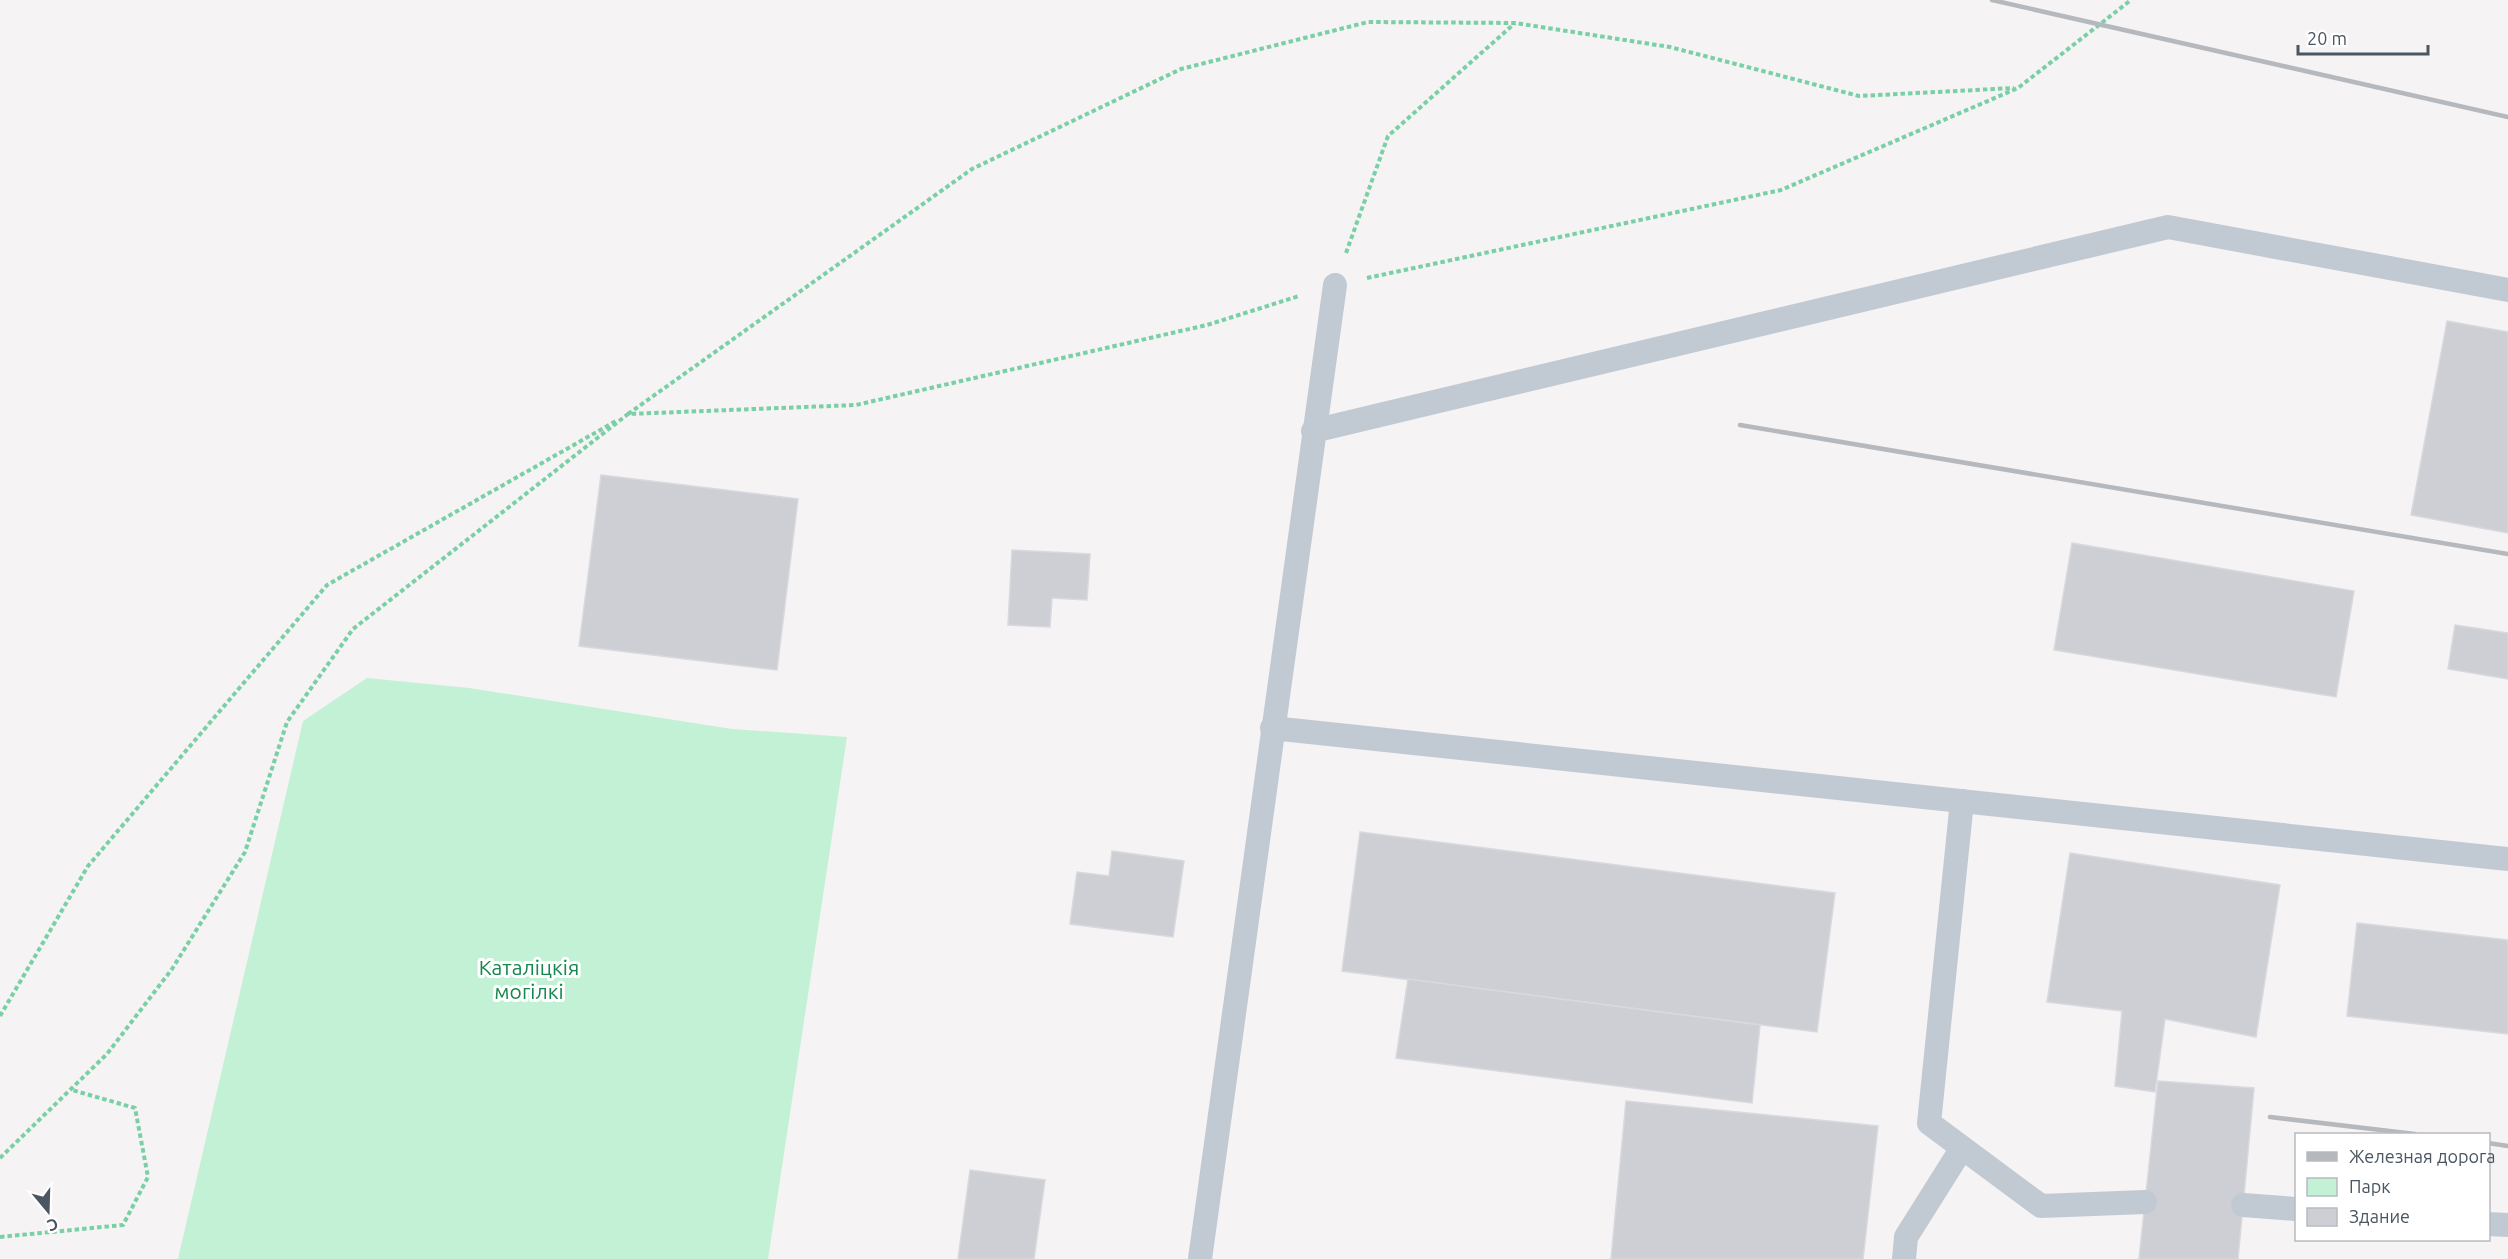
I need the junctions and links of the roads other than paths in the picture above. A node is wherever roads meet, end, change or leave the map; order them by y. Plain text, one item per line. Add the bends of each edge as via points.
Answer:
1 (1335, 285) road end
2 (2508, 290) edge
3 (1313, 431) junction
4 (1272, 728) junction
5 (1962, 801) junction
6 (2508, 859) edge
7 (1962, 1148) junction
8 (2145, 1202) dead end
9 (2243, 1205) dead end
10 (2295, 1209) edge
11 (2490, 1224) edge
12 (2508, 1226) edge
13 (1200, 1259) edge
14 (1904, 1259) edge

1 - 3 lane
2 - 3 lane via 2168,227
3 - 4 lane
4 - 5 lane
4 - 13 lane
5 - 6 lane
5 - 7 lane via 1929,1124
7 - 8 lane via 2041,1206
7 - 14 lane via 1906,1237
9 - 10 lane
11 - 12 lane

